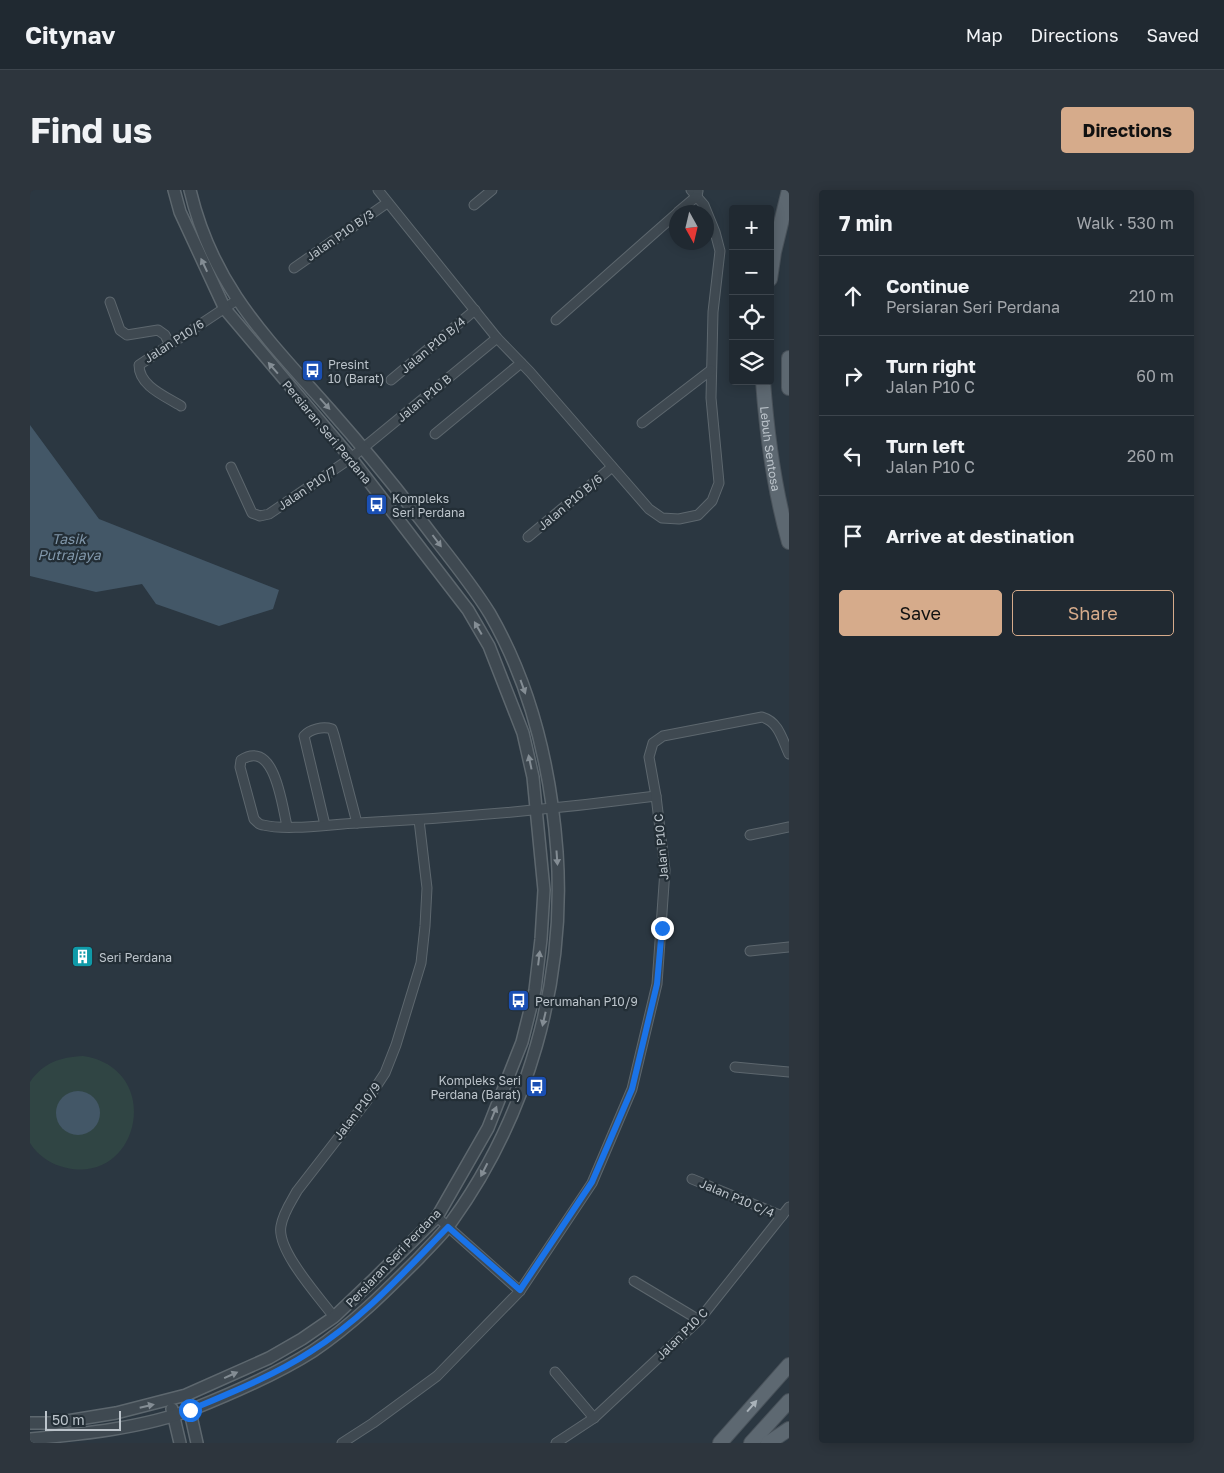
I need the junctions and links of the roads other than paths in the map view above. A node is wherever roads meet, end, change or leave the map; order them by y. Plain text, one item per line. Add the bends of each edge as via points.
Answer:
1 (174, 190) edge
2 (190, 190) edge
3 (378, 190) edge
4 (492, 190) edge
5 (789, 190) edge
6 (696, 192) edge
7 (387, 203) junction
8 (474, 205) dead end
9 (684, 205) edge
10 (669, 220) edge
11 (774, 252) edge
12 (294, 268) dead end
13 (237, 300) junction
14 (110, 302) dead end
15 (225, 309) junction
16 (475, 310) junction
17 (556, 320) dead end
18 (497, 338) junction
19 (169, 343) junction
20 (789, 358) edge
21 (521, 363) junction
22 (711, 370) junction
23 (391, 380) dead end
24 (763, 385) edge
25 (789, 388) edge
26 (180, 406) dead end
27 (642, 423) dead end
28 (434, 434) dead end
29 (363, 448) junction
30 (351, 458) junction
31 (231, 467) dead end
32 (612, 467) junction
33 (528, 537) dead end
34 (789, 542) edge
35 (789, 754) edge
36 (656, 796) junction
37 (552, 809) junction
38 (537, 810) junction
39 (420, 820) junction
40 (357, 823) junction
41 (325, 825) junction
42 (287, 826) junction
43 (789, 827) edge
44 (750, 835) dead end
45 (789, 947) edge
46 (750, 951) dead end
47 (735, 1067) dead end
48 (789, 1072) edge
49 (692, 1179) dead end
50 (789, 1207) edge
51 (782, 1216) junction
52 (436, 1217) junction
53 (448, 1227) junction
54 (634, 1280) dead end
55 (520, 1290) junction
56 (334, 1317) junction
57 (699, 1320) junction
58 (789, 1365) edge
59 (555, 1372) dead end
60 (186, 1395) junction
61 (170, 1400) junction
62 (789, 1401) edge
63 (190, 1410) junction
64 (174, 1415) junction
65 (594, 1418) junction
66 (30, 1423) edge
67 (789, 1429) edge
68 (30, 1439) edge
69 (180, 1443) edge
70 (197, 1443) edge
71 (342, 1443) edge
72 (556, 1443) edge
73 (720, 1443) edge
74 (751, 1443) edge
75 (768, 1443) edge

15 -> 1 street, Persiaran Seri Perdana via 180,212
2 - 13 street, Persiaran Seri Perdana via 213,256
3 - 7 street
4 - 8 street
5 - 11 main road
6 - 9 street
6 - 22 street via 715,232 720,251
7 - 12 street, Jalan P10 B/3
7 - 16 street
10 - 17 street
13 - 15 street, Jalan P10/6
13 -> 29 street, Persiaran Seri Perdana via 259,330
14 - 19 street via 120,330 127,335 158,330
15 - 19 street, Jalan P10/6
30 -> 15 street, Persiaran Seri Perdana
16 - 18 street
16 - 23 street, Jalan P10 B/4
18 - 21 street
18 - 29 street, Jalan P10 B
19 - 26 street, Jalan P10/6 via 141,362 140,374 148,385
20 - 25 main road
21 - 28 street
21 - 32 street
22 - 27 street
22 - 32 street via 710,398 719,482 712,500 698,515 662,518
24 - 34 main road, Lebuh Sentosa via 773,473
29 - 30 street, Jalan P10 B
29 -> 37 street, Persiaran Seri Perdana via 456,565 490,614 515,666 538,729
30 - 31 street, Jalan P10/7 via 269,514 260,516 252,513
38 -> 30 street, Persiaran Seri Perdana via 523,734 489,646 468,610
32 - 33 street, Jalan P10 B/6
35 - 36 street, Jalan P10 C via 776,725 762,717 663,736 653,743 649,757
36 - 37 street
36 - 55 street, Jalan P10 C via 664,870 662,928 657,984 632,1089 592,1182
37 - 38 street
37 -> 53 street, Persiaran Seri Perdana via 559,890 550,992 538,1045 502,1134 478,1182
38 - 39 street
52 -> 38 street, Persiaran Seri Perdana via 488,1128 522,1042 535,990 544,890
39 - 40 street
39 - 56 street, Jalan P10/9 via 426,888 425,926 420,963 396,1045 385,1073 297,1191 281,1226 286,1249
40 - 41 street
40 - 41 street via 334,735 327,727 308,731 304,736
41 - 42 street
42 - 42 street via 264,826 254,819 240,767 241,760 247,756 257,756 273,770
43 - 44 street
45 - 46 street
47 - 48 street
49 - 51 street, Jalan P10 C/4
50 - 51 street, Jalan P10 C
51 - 57 street, Jalan P10 C
52 - 53 street
52 - 56 street, Persiaran Seri Perdana
53 - 55 street
53 - 63 street, Persiaran Seri Perdana via 387,1291 311,1352
54 - 57 street
55 - 71 street, Jalan P10 C via 437,1376
60 -> 56 street, Persiaran Seri Perdana via 269,1358
57 - 65 street, Jalan P10 C
73 -> 58 main road
59 - 65 street
60 - 61 street, Persiaran Seri Perdana
60 - 63 street
61 - 64 street
66 -> 61 street, Persiaran Seri Perdana via 54,1423 116,1413
62 - 74 main road
63 - 64 street, Persiaran Seri Perdana
63 - 70 street
64 - 68 street, Persiaran Seri Perdana via 85,1434
64 - 69 street
65 - 72 street, Jalan P10 C
67 - 75 main road

